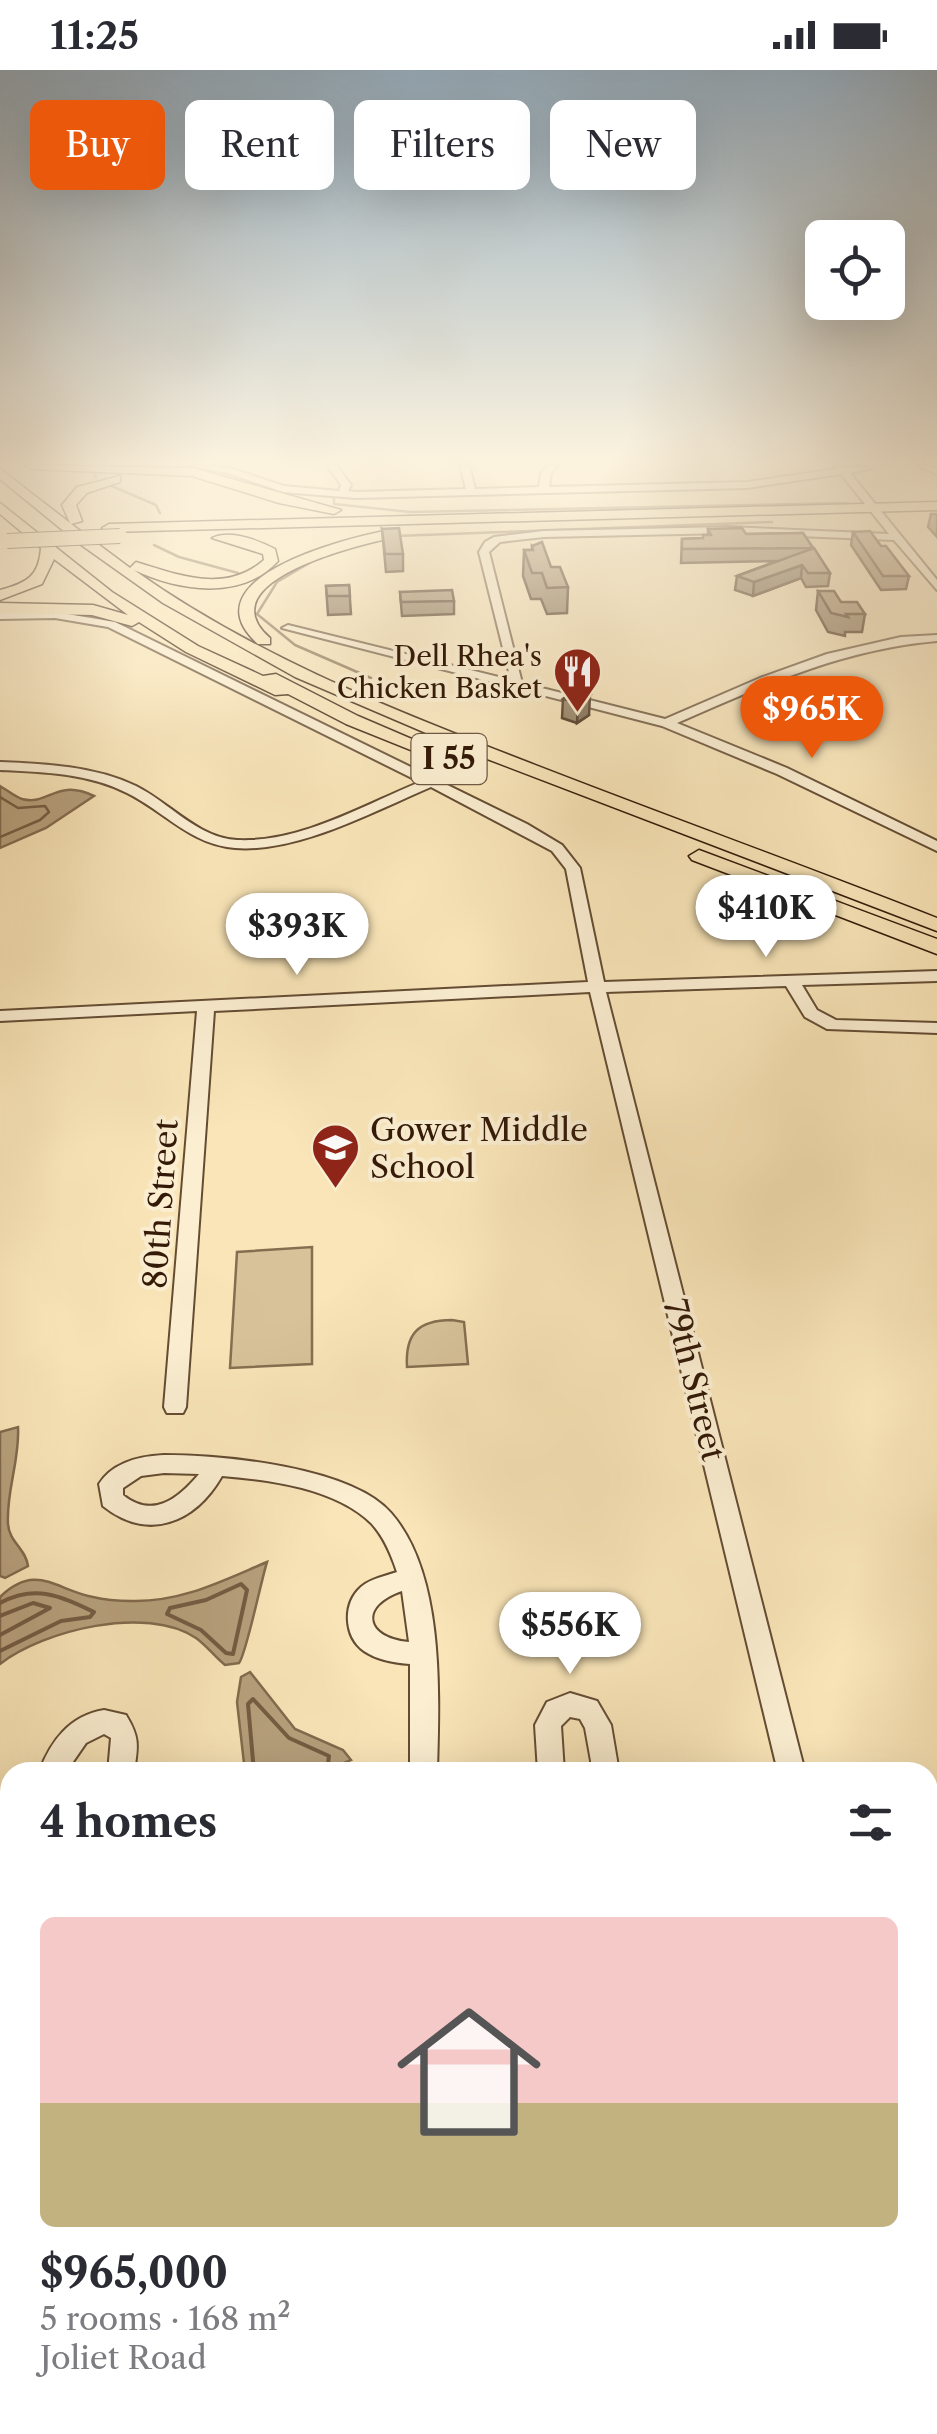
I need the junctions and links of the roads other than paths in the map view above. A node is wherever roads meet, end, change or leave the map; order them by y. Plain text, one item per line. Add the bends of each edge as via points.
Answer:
1 (44, 575) edge
2 (85, 575) edge
3 (101, 575) edge
4 (133, 575) edge
5 (148, 575) edge
6 (158, 575) edge
7 (249, 575) edge
8 (276, 575) edge
9 (490, 575) edge
10 (0, 595) edge
11 (0, 608) edge
12 (0, 616) edge
13 (288, 628) dead end
14 (937, 638) edge
15 (264, 641) junction
16 (192, 649) junction
17 (516, 682) junction
18 (352, 720) junction
19 (666, 722) junction
20 (455, 741) junction
21 (0, 766) edge
22 (432, 782) junction
23 (937, 847) edge
24 (937, 924) edge
25 (937, 947) edge
26 (937, 976) edge
27 (793, 983) junction
28 (596, 987) junction
29 (206, 1005) junction
30 (0, 1016) edge
31 (937, 1028) edge
32 (175, 1408) dead end
33 (216, 1466) dead end
34 (410, 1578) junction
35 (422, 1654) junction
36 (57, 1762) edge
37 (122, 1762) edge
38 (424, 1762) edge
39 (550, 1762) edge
40 (604, 1762) edge
41 (790, 1762) edge

1 - 10 highway
2 - 16 highway
3 - 18 highway, I 55 via 175,626
4 - 20 highway, I 55 via 214,628
5 - 15 highway
6 - 7 highway via 208,583
8 - 15 highway via 248,601 245,616
9 - 17 street
11 - 16 highway via 92,610
12 - 22 street, 79th Street via 110,624
13 - 17 street
14 - 19 street via 827,655
15 - 20 highway
16 - 18 highway
17 - 19 street
18 - 25 highway, I 55
19 - 23 street
20 - 24 highway, I 55
21 - 22 street via 112,782 200,835 238,844 284,838
22 - 28 street, 79th Street via 568,858
26 - 27 street
27 - 28 street
27 - 31 street via 811,1012 834,1025
28 - 29 street
28 - 41 street, 79th Street
29 - 30 street
29 - 32 street, 80th Street
33 - 34 street via 327,1488 359,1502 381,1518
34 - 35 street
34 - 35 street via 375,1590 359,1613 372,1644
35 - 38 street
36 - 37 street via 83,1726 98,1720 118,1723 125,1737
39 - 40 street via 548,1725 556,1710 570,1706 588,1709 598,1725

